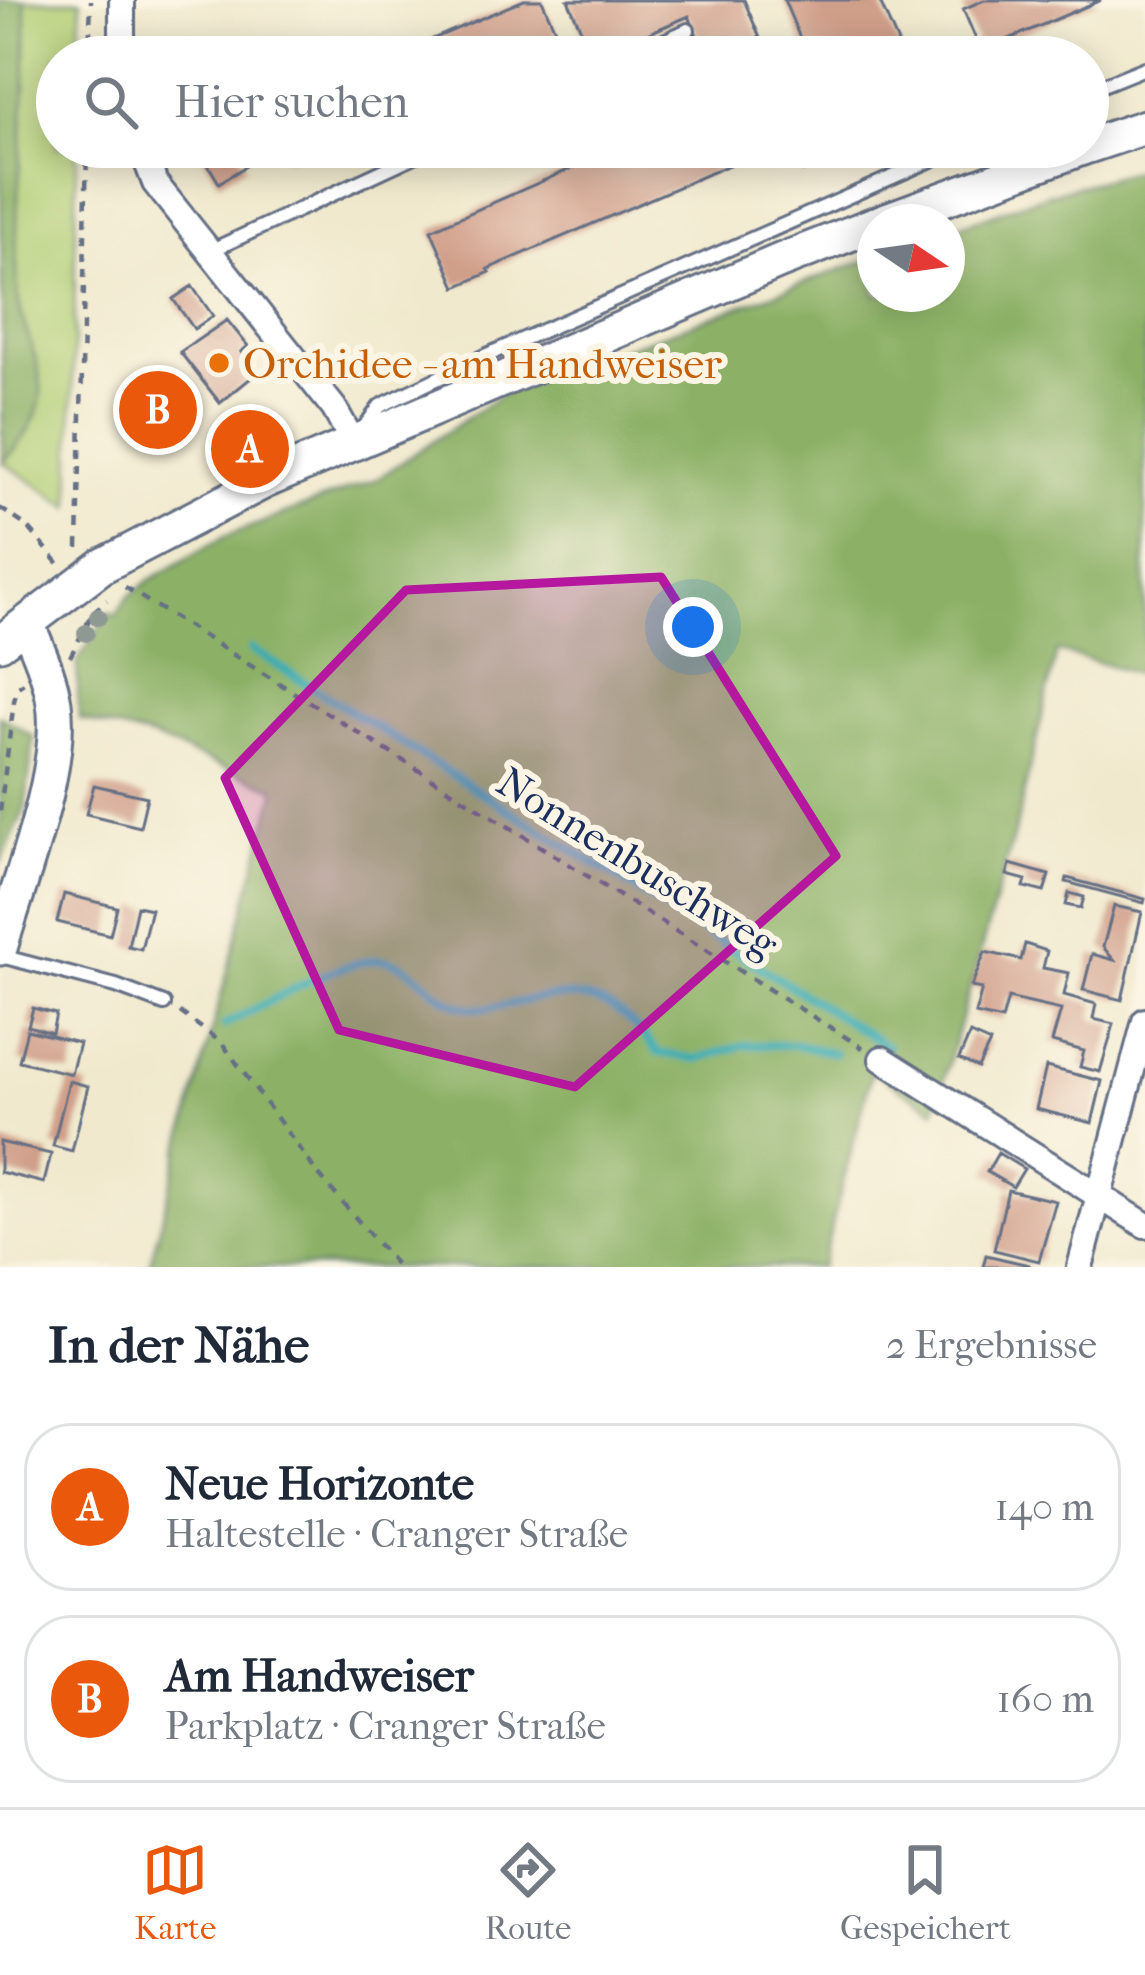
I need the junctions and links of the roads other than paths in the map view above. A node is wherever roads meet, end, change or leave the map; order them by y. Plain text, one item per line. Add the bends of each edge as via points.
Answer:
1 (122, 0) edge
2 (688, 30) dead end
3 (122, 36) edge
4 (675, 36) edge
5 (1145, 68) edge
6 (1109, 83) edge
7 (1145, 127) edge
8 (1109, 139) edge
9 (149, 168) edge
10 (389, 168) edge
11 (914, 168) edge
12 (1029, 168) edge
13 (930, 204) edge
14 (857, 232) edge
15 (209, 251) junction
16 (353, 442) junction
17 (14, 633) edge
18 (0, 952) edge
19 (164, 1004) road end
20 (1145, 1021) edge
21 (882, 1059) road end
22 (1099, 1196) junction
23 (1145, 1226) edge
24 (1080, 1267) edge

1 - 3 street
2 - 4 lane
5 - 6 lane
7 - 8 main road
9 - 15 street
10 - 15 lane
11 - 16 lane via 380,406
12 - 13 main road
14 - 16 main road
15 - 16 street
16 - 17 main road via 167,529 84,598
17 - 18 main road via 54,702 56,734
18 - 19 lane
20 - 22 street
21 - 22 street
22 - 23 street
22 - 24 street

